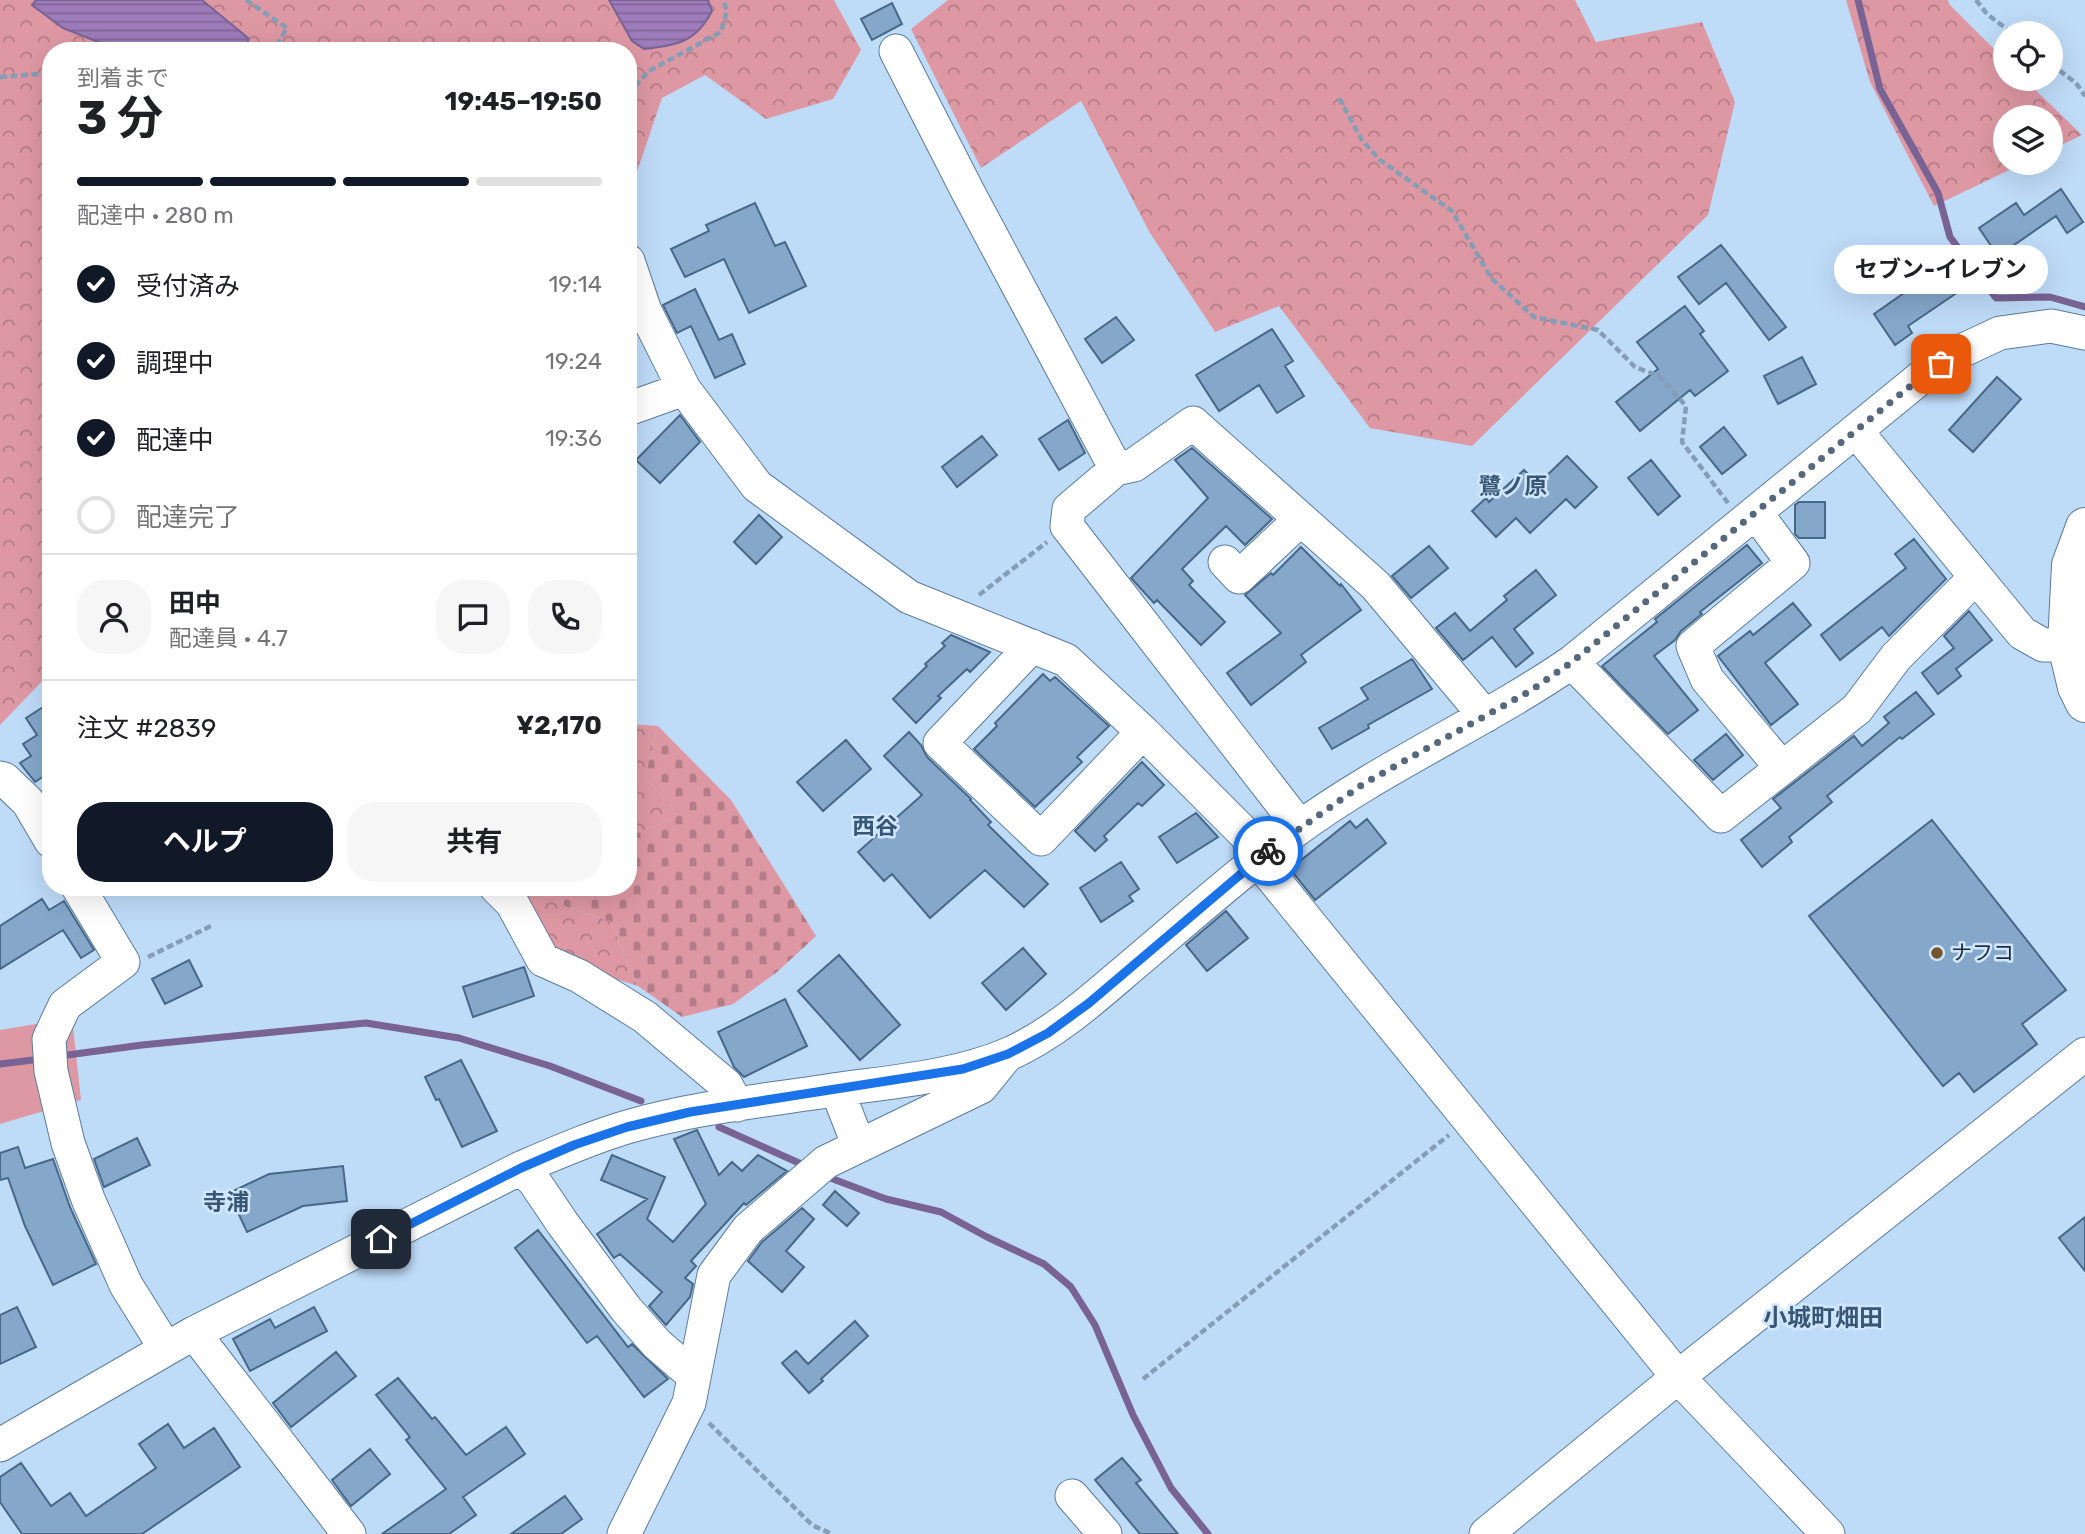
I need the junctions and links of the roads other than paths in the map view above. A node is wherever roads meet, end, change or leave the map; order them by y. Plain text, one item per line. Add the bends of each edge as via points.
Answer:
1 (896, 51) dead end
2 (637, 287) edge
3 (2085, 333) edge
4 (684, 389) junction
5 (637, 406) edge
6 (1856, 431) junction
7 (1116, 469) junction
8 (1750, 518) junction
9 (1301, 519) junction
10 (2085, 527) edge
11 (1225, 562) dead end
12 (1976, 577) junction
13 (2067, 645) junction
14 (1032, 646) junction
15 (1572, 662) junction
16 (2085, 703) edge
17 (1485, 716) junction
18 (1143, 732) junction
19 (1782, 768) junction
20 (0, 778) edge
21 (39, 795) edge
22 (1300, 827) junction
23 (1257, 859) junction
24 (83, 896) edge
25 (505, 896) edge
26 (1008, 1054) junction
27 (2085, 1054) edge
28 (837, 1090) junction
29 (737, 1105) junction
30 (859, 1146) junction
31 (521, 1168) junction
32 (194, 1333) junction
33 (166, 1349) junction
34 (1678, 1377) junction
35 (692, 1389) junction
36 (0, 1445) edge
37 (1072, 1496) dead end
38 (338, 1530) edge
39 (624, 1534) edge
40 (1105, 1534) edge
41 (1486, 1534) edge
42 (1828, 1534) edge

1 - 7 street
2 - 4 street
3 - 6 street via 2051,327 2000,333 1924,375
4 - 5 street
4 - 14 street via 757,486 909,597
6 - 8 street
6 - 12 street
7 - 9 street via 1134,465 1193,423
7 - 22 street via 1069,509 1067,526
8 - 15 street
8 - 19 street via 1793,563 1693,646 1707,679
9 - 11 street via 1239,577
9 - 17 street via 1375,585
10 - 13 main road via 2071,565
12 - 13 street via 2022,633 2043,645
12 - 19 street via 1896,657 1857,709
13 - 16 main road
14 - 18 street via 1066,660
14 - 18 street via 940,743 1041,839
15 - 17 street
15 - 19 street via 1721,816
17 - 22 street via 1363,784
18 - 23 street via 1247,836
20 - 21 street
22 - 23 street
23 - 26 street via 1089,1003 1048,1033
23 - 34 street
24 - 33 street via 123,962 65,1005 50,1055 68,1143 88,1199 127,1284
25 - 29 street via 543,960 579,976 645,1017 726,1085
26 - 28 street via 963,1069
26 - 30 street via 981,1087
27 - 34 street
28 - 29 street
28 - 30 street
29 - 31 street via 627,1127
30 - 35 street via 817,1169 748,1229 714,1275
31 - 32 street
31 - 35 street
32 - 33 street
32 - 38 street
33 - 36 street
34 - 41 street
34 - 42 street
35 - 39 street
37 - 40 street

